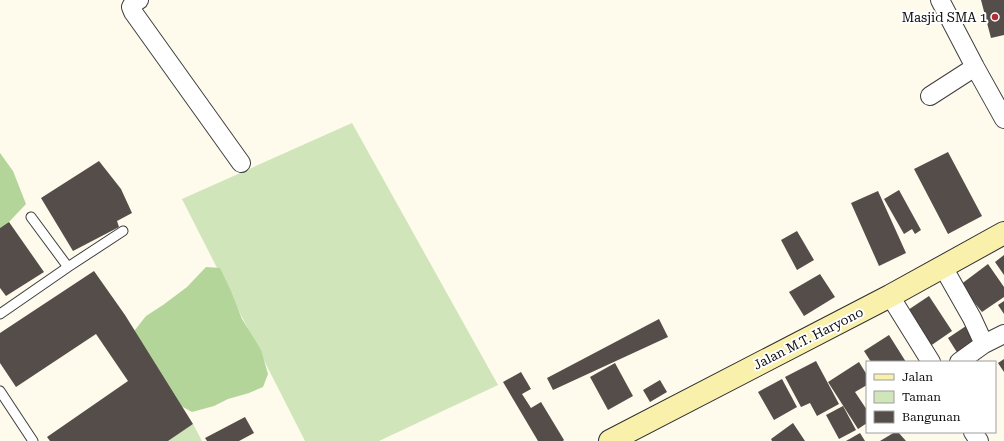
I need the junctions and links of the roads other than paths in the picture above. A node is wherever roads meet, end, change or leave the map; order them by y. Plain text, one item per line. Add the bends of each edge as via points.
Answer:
1 (139, 0) edge
2 (940, 0) edge
3 (975, 67) junction
4 (930, 96) dead end
5 (1004, 119) edge
6 (241, 163) dead end
7 (30, 217) dead end
8 (123, 231) dead end
9 (1004, 233) edge
10 (68, 267) junction
11 (943, 267) junction
12 (890, 296) junction
13 (0, 314) edge
14 (1004, 334) edge
15 (984, 344) junction
16 (929, 361) edge
17 (960, 361) edge
18 (0, 391) edge
19 (33, 441) edge
20 (610, 441) edge

1 - 6 street via 132,5 133,12
2 - 3 street
3 - 4 street
3 - 5 street
7 - 10 lane
8 - 10 lane
9 - 11 main road, Jalan M.T. Haryono
10 - 13 lane
11 - 12 main road, Jalan M.T. Haryono
11 - 15 street
12 - 16 street
12 - 20 main road, Jalan M.T. Haryono
14 - 15 street
15 - 17 street
18 - 19 lane

